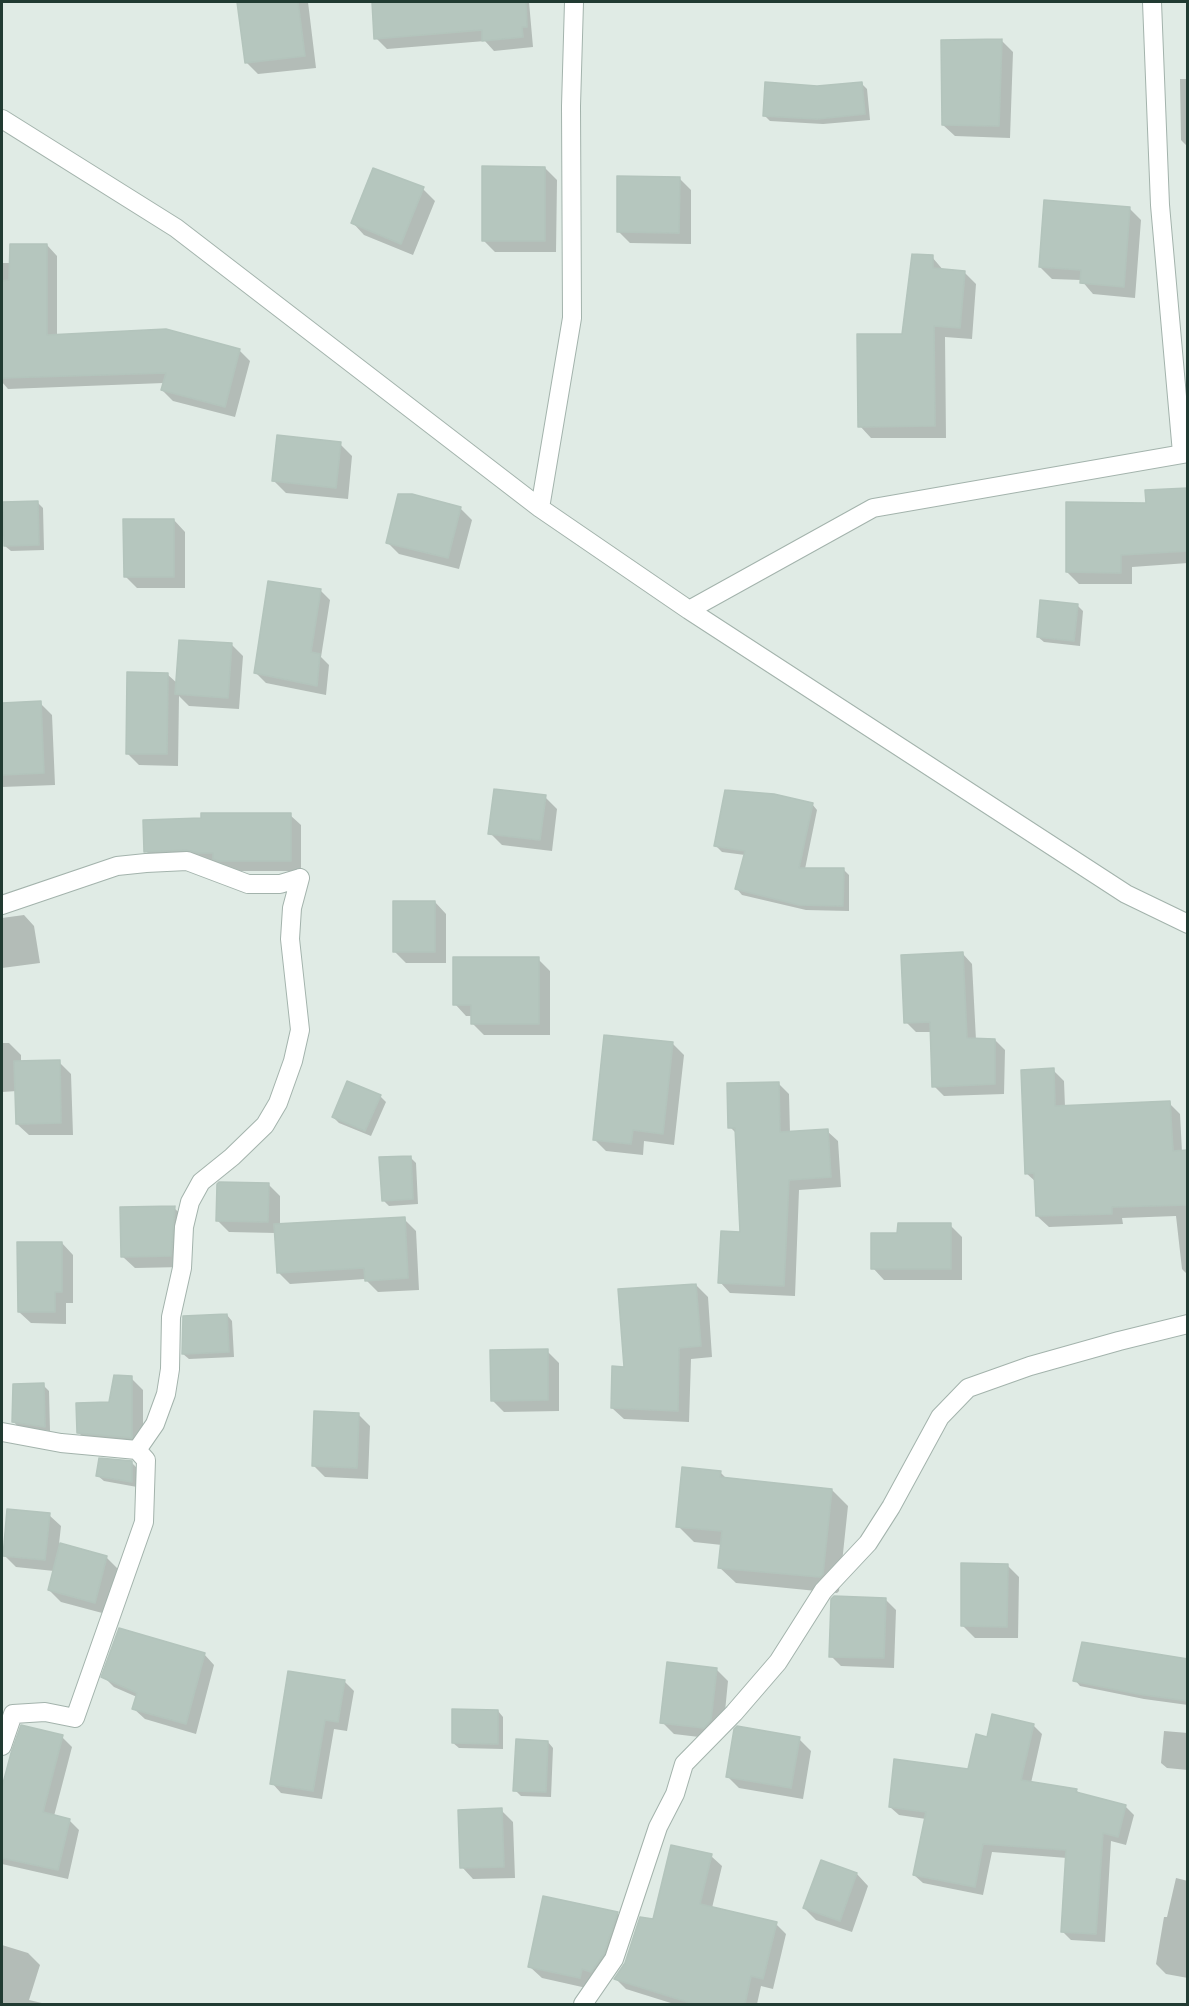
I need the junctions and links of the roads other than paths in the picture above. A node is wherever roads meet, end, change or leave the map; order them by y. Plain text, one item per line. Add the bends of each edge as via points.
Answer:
1 (574, 2) edge
2 (1152, 2) edge
3 (2, 119) edge
4 (1185, 453) edge
5 (540, 508) junction
6 (689, 610) junction
7 (2, 905) edge
8 (1188, 924) edge
9 (1188, 1324) edge
10 (2, 1432) edge
11 (137, 1450) junction
12 (2, 1746) edge
13 (583, 2004) edge

1 - 5 street via 572,318
2 - 4 street via 1160,205
3 - 5 street via 176,228
4 - 6 street via 873,508
5 - 6 street
6 - 8 street via 1126,894
7 - 11 street via 117,866 146,863 187,861 248,884 280,885 300,878 292,908 291,939 300,1030 293,1061 265,1125 201,1182 190,1202 171,1317 166,1395 155,1424
9 - 13 street via 1030,1366 968,1388 940,1417 868,1543 823,1591 778,1662 684,1764 675,1794 658,1827 614,1959
10 - 11 street via 61,1443
11 - 12 street via 146,1460 144,1522 75,1718 45,1712 13,1714

